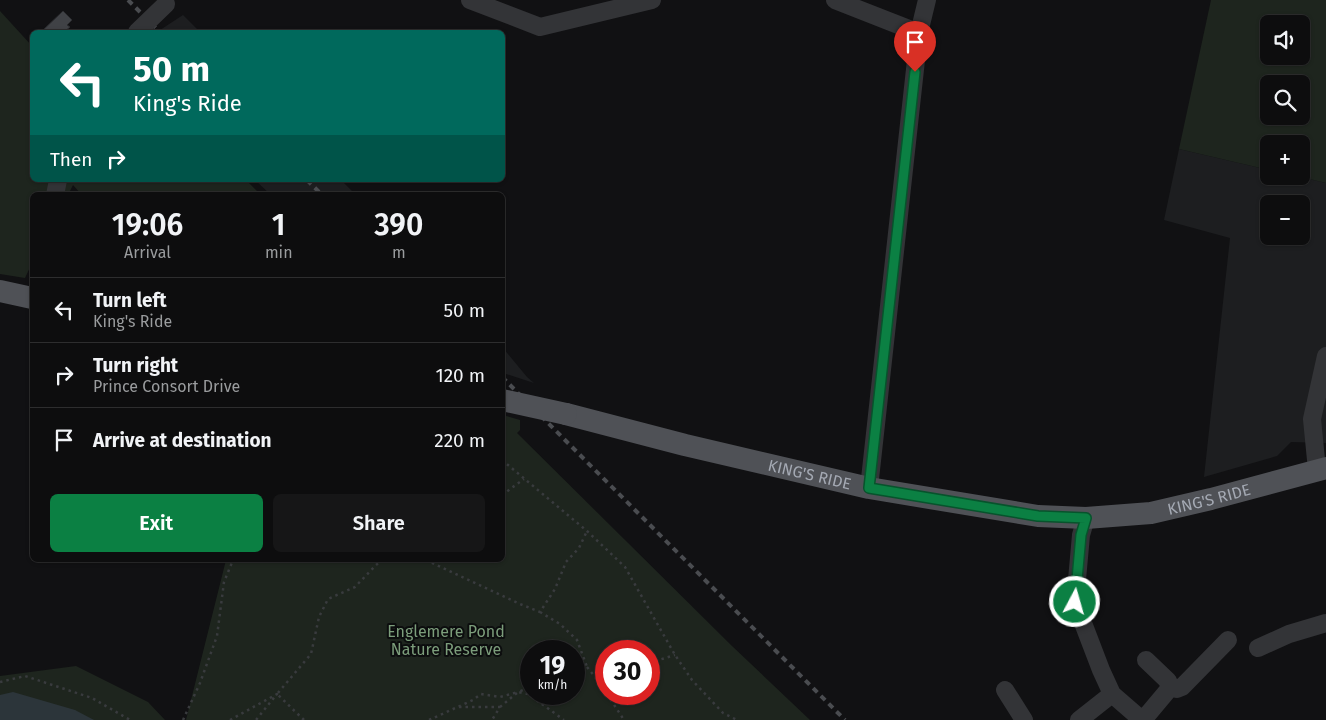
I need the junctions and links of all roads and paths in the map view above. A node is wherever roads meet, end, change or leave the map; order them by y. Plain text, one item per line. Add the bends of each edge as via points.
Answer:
1 (470, 0) edge
2 (652, 0) edge
3 (835, 0) edge
4 (927, 0) edge
5 (168, 2) edge
6 (139, 30) edge
7 (919, 33) junction
8 (0, 290) edge
9 (30, 298) edge
10 (1326, 356) edge
11 (505, 401) edge
12 (1319, 421) edge
13 (505, 463) edge
14 (1321, 469) edge
15 (524, 479) junction
16 (869, 488) junction
17 (505, 493) edge
18 (1086, 518) junction
19 (587, 531) junction
20 (232, 562) edge
21 (379, 562) edge
22 (430, 562) edge
23 (540, 612) junction
24 (1326, 623) edge
25 (1228, 640) dead end
26 (1258, 648) dead end
27 (675, 655) junction
28 (660, 660) edge
29 (1146, 660) dead end
30 (587, 667) joint
31 (595, 677) edge
32 (0, 682) edge
33 (1170, 686) junction
34 (1005, 690) dead end
35 (518, 692) junction
36 (277, 694) junction
37 (1112, 694) junction
38 (615, 705) edge
39 (500, 707) junction
40 (457, 708) junction
41 (130, 720) edge
42 (183, 720) edge
43 (230, 720) edge
44 (256, 720) edge
45 (304, 720) edge
46 (429, 720) edge
47 (492, 720) edge
48 (564, 720) edge
49 (624, 720) edge
50 (737, 720) edge
51 (1024, 720) edge
52 (1079, 720) edge
53 (1142, 720) edge

1 - 2 street via 540,27
3 - 7 street
4 - 7 street
5 - 6 street, bridge
7 - 16 street
8 - 9 main road
10 - 12 street
11 - 16 main road, KING'S RIDE, bridge
12 - 14 street
13 - 15 path
14 - 18 main road, KING'S RIDE via 1151,513
15 - 17 path
15 - 19 path
16 - 18 main road, KING'S RIDE via 1038,516
18 - 37 street via 1081,535 1075,602
19 - 23 path via 579,548 566,562 555,590
19 - 27 path via 625,567
20 - 42 path via 224,582 217,636
21 - 36 path via 355,587 328,599 319,617 311,654
22 - 23 path
23 - 30 path via 577,640
24 - 26 street
25 - 33 street via 1182,687
27 - 28 path
27 - 50 path via 692,680 723,713
29 - 33 street
30 - 31 path
32 - 41 path via 25,676 92,698
33 - 53 street
34 - 51 street
35 - 39 path
35 - 40 path via 500,697 481,694
35 - 48 path via 528,694
36 - 43 path
36 - 44 path
36 - 45 path
37 - 52 street
37 - 53 street
38 - 49 path
39 - 40 path
39 - 47 path
40 - 46 path

